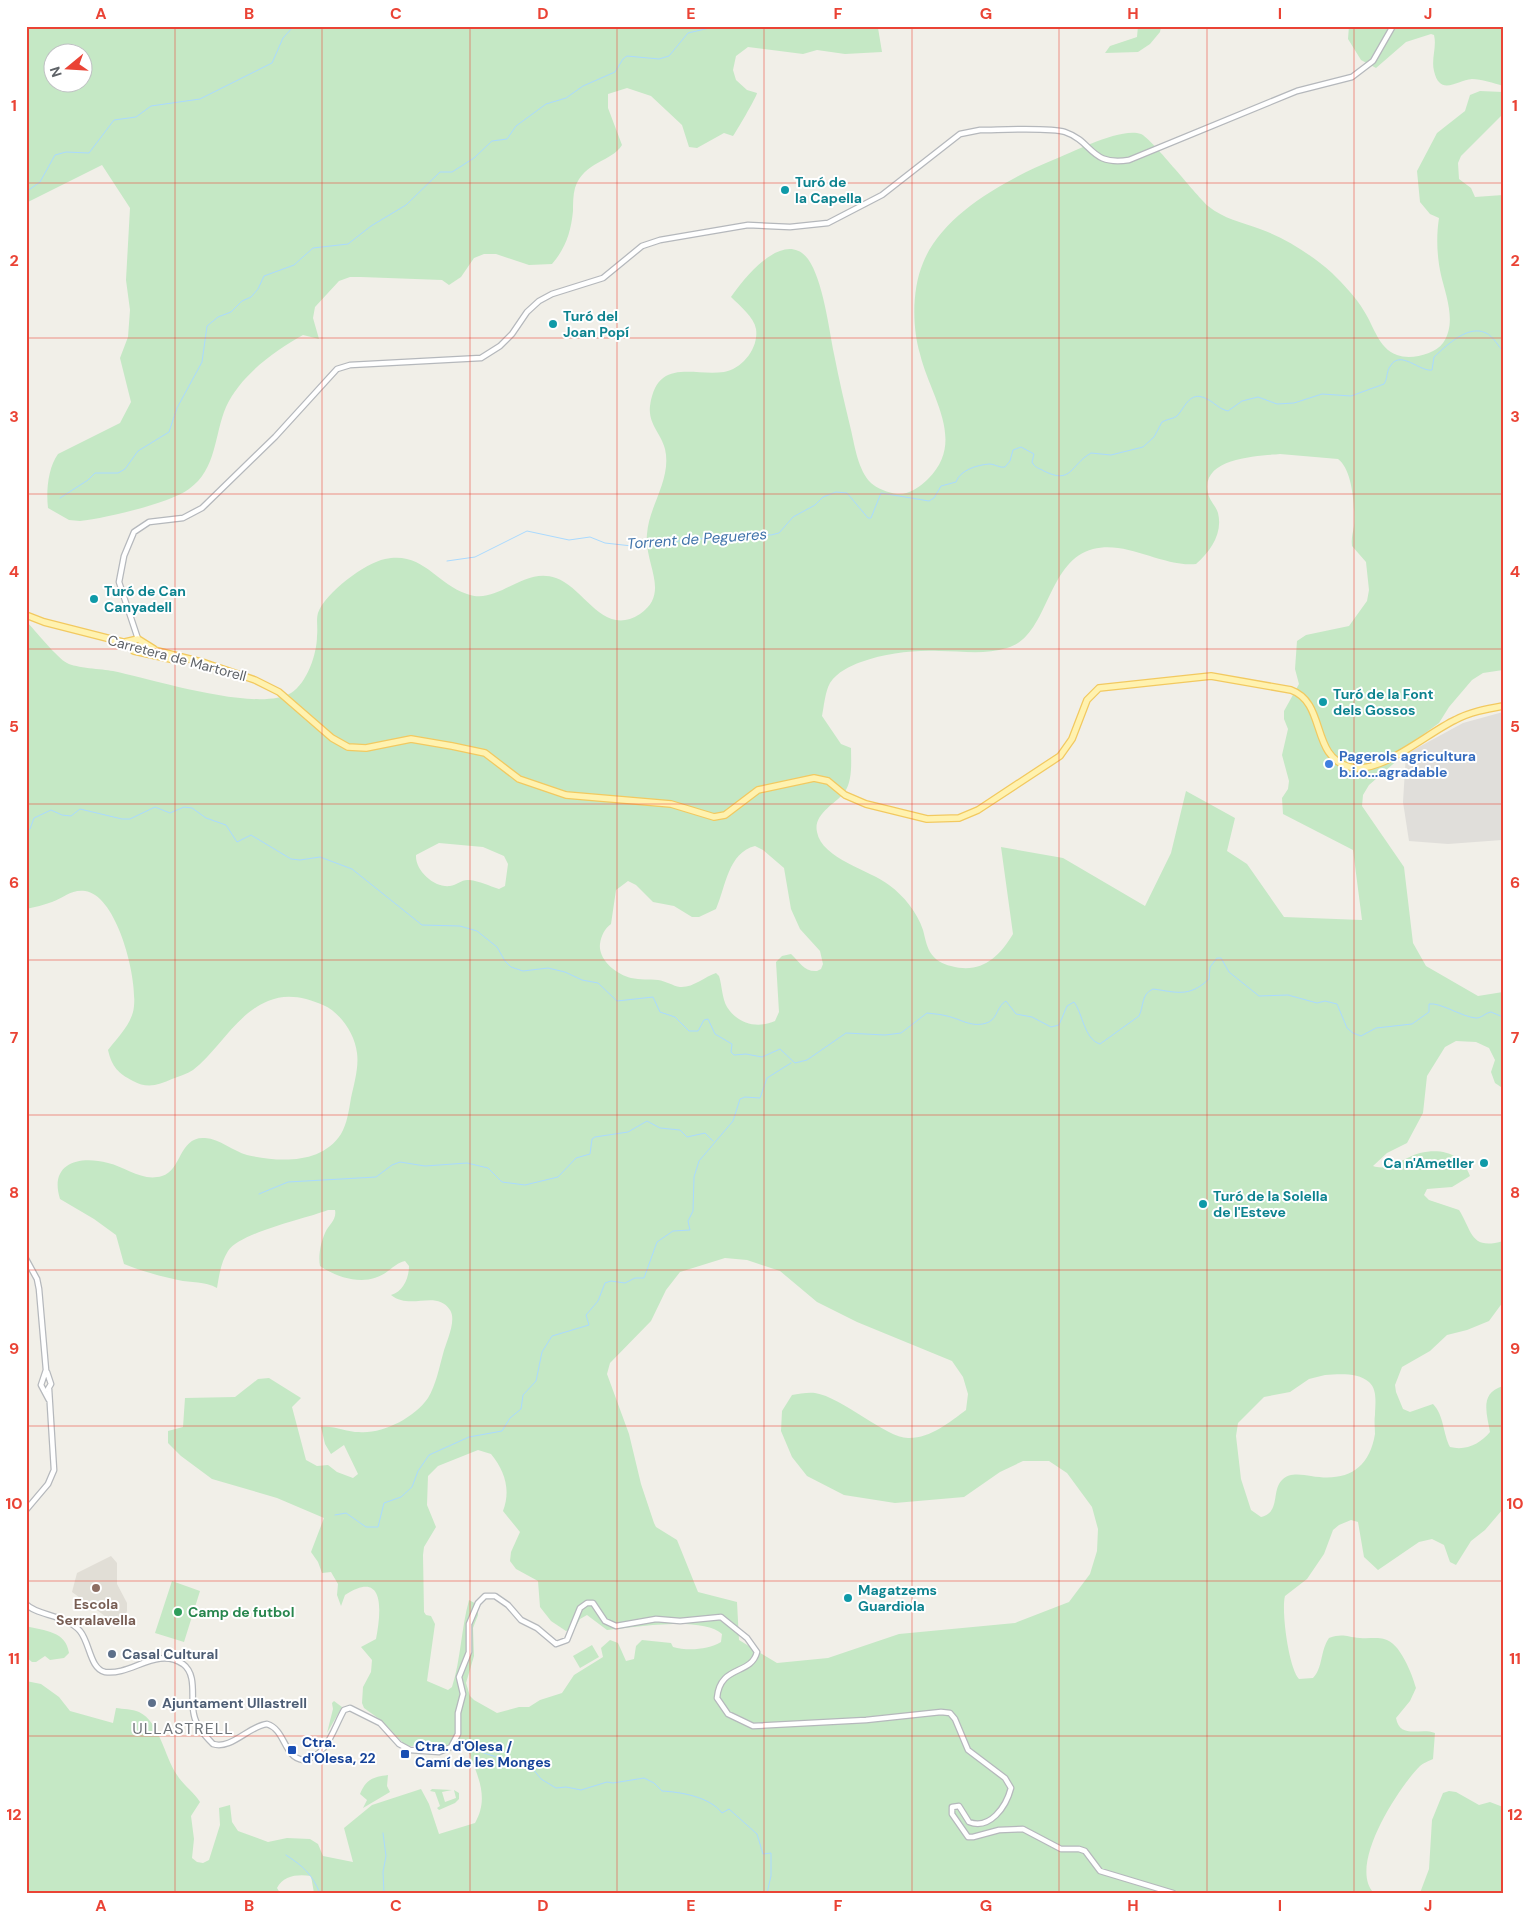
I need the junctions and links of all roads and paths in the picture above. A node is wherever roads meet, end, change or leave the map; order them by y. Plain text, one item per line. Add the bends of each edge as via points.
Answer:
1 (1394, 26) edge
2 (26, 615) edge
3 (44, 622) junction
4 (138, 640) junction
5 (119, 643) junction
6 (137, 648) junction
7 (126, 649) junction
8 (162, 656) junction
9 (1503, 706) edge
10 (26, 1259) edge
11 (47, 1380) junction
12 (46, 1389) junction
13 (26, 1510) edge
14 (26, 1604) edge
15 (1173, 1893) edge

1 - 4 street via 1373,61 1352,77 1297,91 1136,158 1107,161 1065,132 968,132 948,142 882,195 828,223 790,228 748,225 642,246 603,278 539,301 500,346 481,358 341,367 202,508 183,518 149,522 134,532 124,556 119,582
2 - 3 main road, Carretera de Martorell
3 - 5 main road, Carretera de Martorell
3 - 7 main road
4 - 5 main road
4 - 6 main road via 141,647
4 - 8 main road
5 - 6 main road, Carretera de Martorell
6 - 7 main road
6 - 8 main road, Carretera de Martorell
7 - 8 main road
8 - 9 main road, Carretera de Martorell via 227,671 272,688 332,738 348,747 366,748 411,739 452,746 485,753 519,779 566,795 671,804 714,817 725,815 758,790 814,778 828,781 845,796 866,804 927,819 959,818 978,810 1060,756 1072,739 1087,700 1106,686 1211,676 1291,690 1308,702 1331,757 1356,768 1378,764 1461,717
10 - 11 street via 39,1288
11 - 12 street via 51,1385
11 - 12 street via 41,1384
12 - 13 street via 54,1470 46,1488
14 - 15 street via 77,1628 88,1642 94,1664 102,1670 114,1671 158,1658 184,1665 191,1680 194,1716 213,1744 226,1744 254,1727 267,1724 275,1728 290,1754 300,1760 310,1758 324,1746 344,1710 350,1708 380,1723 399,1744 410,1750 439,1752 451,1747 458,1734 458,1713 463,1694 459,1677 469,1652 469,1624 478,1603 485,1596 495,1596 508,1605 520,1620 537,1628 552,1642 562,1643 570,1633 580,1608 587,1603 593,1603 606,1621 616,1626 656,1619 680,1621 721,1617 742,1633 757,1652 752,1662 725,1676 720,1683 717,1698 728,1714 754,1726 950,1713 968,1750 1005,1778 1011,1788 994,1818 983,1824 969,1822 959,1806 952,1807 952,1814 968,1837 1023,1829 1061,1849 1085,1851 1100,1871

